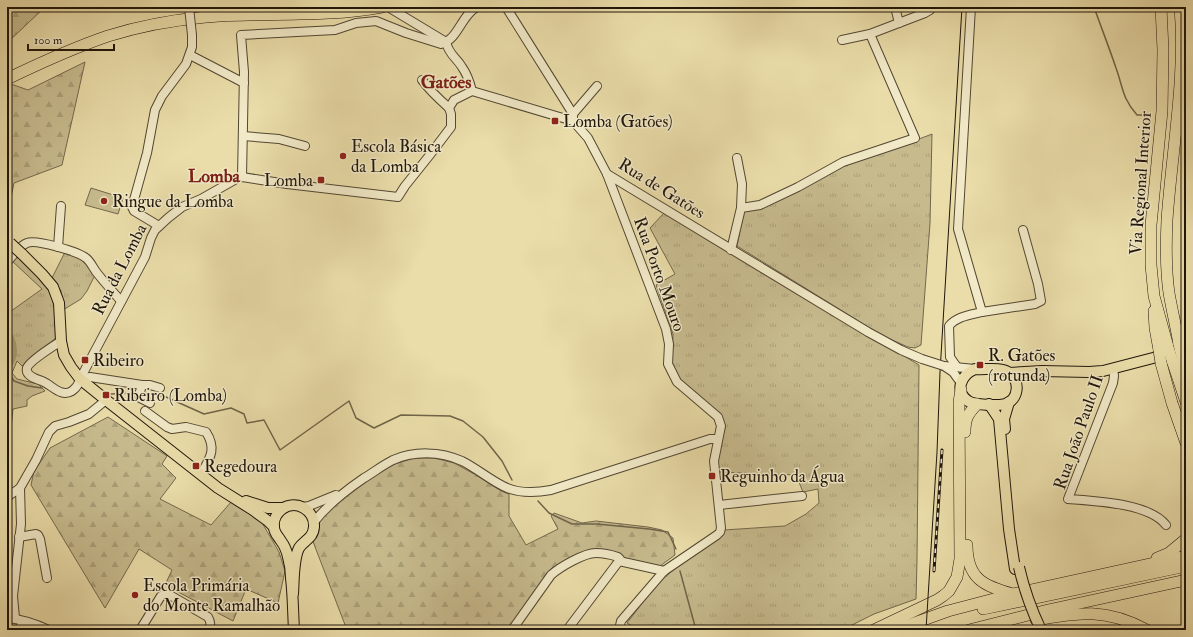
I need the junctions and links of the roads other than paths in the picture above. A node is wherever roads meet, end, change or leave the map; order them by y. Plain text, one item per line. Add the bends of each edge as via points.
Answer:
1 (189, 7) edge
2 (382, 7) edge
3 (388, 7) edge
4 (477, 7) edge
5 (506, 7) edge
6 (895, 7) edge
7 (929, 7) edge
8 (971, 7) edge
9 (1154, 7) edge
10 (1161, 7) edge
11 (1180, 7) edge
12 (899, 22) junction
13 (870, 34) junction
14 (842, 40) dead end
15 (1162, 41) junction
16 (446, 42) junction
17 (190, 55) junction
18 (7, 79) edge
19 (422, 80) dead end
20 (244, 83) junction
21 (597, 86) dead end
22 (472, 91) junction
23 (449, 108) junction
24 (573, 118) junction
25 (243, 136) junction
26 (305, 146) dead end
27 (737, 158) dead end
28 (607, 174) junction
29 (242, 177) junction
30 (61, 206) dead end
31 (741, 208) junction
32 (159, 226) junction
33 (1022, 230) dead end
34 (9, 241) edge
35 (58, 247) junction
36 (731, 250) junction
37 (18, 254) junction
38 (7, 262) edge
39 (121, 301) junction
40 (982, 312) junction
41 (61, 341) junction
42 (1174, 354) edge
43 (944, 366) junction
44 (956, 367) junction
45 (1113, 368) junction
46 (975, 370) junction
47 (1042, 371) junction
48 (1186, 371) edge
49 (1009, 373) junction
50 (80, 379) junction
51 (142, 385) junction
52 (961, 387) junction
53 (160, 388) dead end
54 (1017, 391) junction
55 (106, 400) junction
56 (1009, 402) junction
57 (1186, 402) edge
58 (150, 403) dead end
59 (977, 404) junction
60 (989, 404) junction
61 (145, 411) dead end
62 (718, 439) junction
63 (1186, 443) edge
64 (201, 474) junction
65 (20, 488) junction
66 (344, 491) junction
67 (7, 495) edge
68 (802, 496) dead end
69 (236, 498) junction
70 (719, 505) junction
71 (302, 507) junction
72 (283, 508) junction
73 (314, 522) junction
74 (1166, 525) dead end
75 (274, 527) junction
76 (19, 537) junction
77 (1186, 539) edge
78 (281, 541) junction
79 (304, 543) junction
80 (1186, 556) edge
81 (619, 561) junction
82 (1186, 566) edge
83 (1017, 568) junction
84 (1123, 569) junction
85 (664, 571) junction
86 (47, 578) dead end
87 (1186, 580) edge
88 (293, 594) junction
89 (1014, 594) junction
90 (11, 618) edge
91 (24, 622) junction
92 (995, 624) junction
93 (18, 630) edge
94 (49, 630) edge
95 (140, 630) edge
96 (209, 630) edge
97 (294, 630) edge
98 (512, 630) edge
99 (567, 630) edge
100 (619, 630) edge
101 (874, 630) edge
102 (896, 630) edge
103 (969, 630) edge
104 (1036, 630) edge
105 (1041, 630) edge
106 (1147, 630) edge

1 - 17 street, bridge via 192,35
2 - 18 highway via 321,14 207,17 156,24 79,47
3 - 16 street
4 - 16 street via 467,15 452,38
5 - 24 street
6 - 12 street
7 - 12 street via 930,10 925,13
8 - 40 street via 958,229
9 - 15 highway
10 - 15 highway, Via Regional Interior
11 - 42 highway, Via Regional Interior via 1181,68 1167,221
12 - 13 street
13 - 14 street
13 - 31 street via 915,138 843,162 760,205
15 - 42 highway, Via Regional Interior via 1162,110 1151,265 1155,328
16 - 20 street via 436,43 376,21 356,23 335,30 241,35
16 - 22 street via 448,51 462,66
17 - 20 street
17 - 32 street via 155,110 147,154 132,207 134,211
19 - 23 street
20 - 25 street
21 - 24 street
22 - 23 street via 454,100
22 - 24 street, Rua de Gatões
23 - 29 street via 451,127 398,197
24 - 28 street, Rua de Gatões via 588,138
25 - 26 street via 279,139
25 - 29 street
27 - 31 street via 742,184
28 - 36 street, Rua de Gatões
28 - 62 street, Rua Porto Mouro via 666,329 670,344 668,364 677,382 718,417 721,426
29 - 32 street, Rua da Lomba via 182,207
30 - 35 street
31 - 36 street
32 - 39 street, Rua da Lomba
33 - 40 street via 1041,301 1028,306
34 - 37 main road, bridge
35 - 37 street via 28,242 22,246
35 - 39 street via 85,257
36 - 43 street, Rua de Gatões, bridge via 901,350
37 - 38 street
37 - 41 main road via 53,287 59,302
39 - 50 street, Rua da Lomba
40 - 44 street via 960,318 950,326 950,357
41 - 50 main road via 64,355
41 - 50 street, Rua da Lomba via 49,348 27,367 27,370 32,377 64,394 78,386
42 - 45 main road
42 - 48 highway
42 - 57 highway
42 - 63 highway via 1172,403
43 - 44 street, Rua de Gatões
43 - 52 street, Rua de Gatões via 953,372
44 - 46 street, Rua de Gatões
45 - 47 main road via 1089,372
45 - 74 street, Rua João Paulo II via 1113,383 1068,499 1124,505 1162,519
46 - 49 main road via 1003,370
46 - 52 main road via 963,377
47 - 49 main road
47 - 54 main road via 1030,377
49 - 54 main road via 1017,384
50 - 51 street via 90,377
50 - 55 main road
51 - 53 street
51 - 58 street via 140,398
52 - 59 main road via 963,396
52 - 101 highway via 960,559 957,577 949,591 937,600
54 - 56 main road
55 - 64 main road
55 - 65 street via 89,414 55,426 49,432
56 - 60 main road
56 - 83 main road via 1004,419
59 - 60 main road
59 - 89 highway via 967,416 965,424 967,554 976,577 995,589
60 - 83 main road via 999,419 1009,529
61 - 64 street via 172,429 186,427 206,432 212,449
62 - 66 street via 710,439 551,490 513,490 461,460 426,453 393,460
62 - 70 street, Rua Porto Mouro via 714,460
64 - 69 main road
65 - 67 street
65 - 76 street
66 - 71 street via 326,500
66 - 73 street
68 - 70 street
69 - 72 main road via 268,508
69 - 75 main road
70 - 85 street, Rua Porto Mouro via 720,532
71 - 72 main road via 292,505
71 - 73 main road via 308,510
72 - 75 main road via 276,516
73 - 79 main road via 312,534
75 - 78 main road
76 - 86 street via 38,535
76 - 90 street
77 - 84 highway via 1168,553
78 - 79 main road via 292,545
78 - 88 main road via 288,557
79 - 88 main road via 296,556
80 - 84 highway
81 - 85 street
81 - 98 street via 616,556 596,553 583,556 556,570
81 - 99 street
82 - 102 highway
83 - 104 main road via 1026,610
83 - 105 main road, bridge
84 - 89 highway
85 - 100 street, Rua Porto Mouro via 621,621
87 - 92 highway
88 - 97 main road
89 - 102 highway via 948,610
90 - 91 street
91 - 93 street
91 - 94 street
92 - 103 highway
92 - 106 highway via 1084,613 1111,616
95 - 96 street via 161,596 168,594 208,617 211,625

